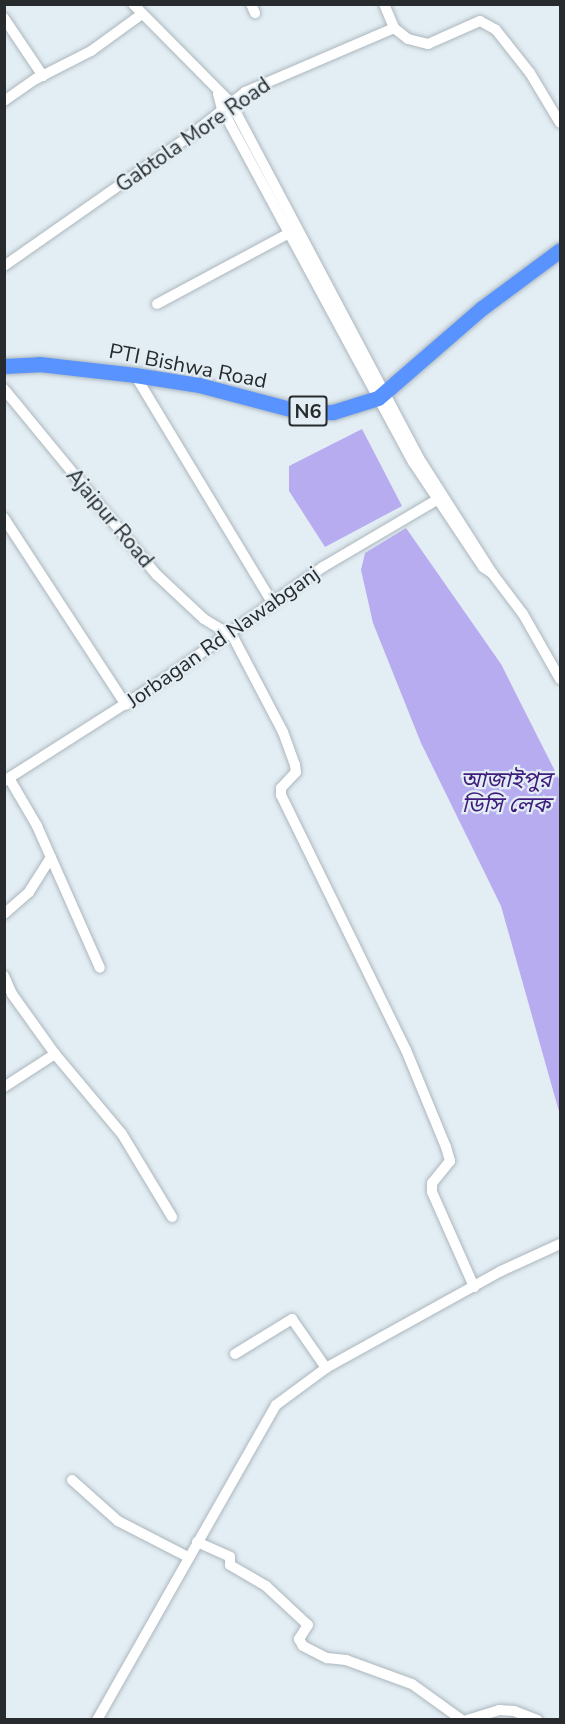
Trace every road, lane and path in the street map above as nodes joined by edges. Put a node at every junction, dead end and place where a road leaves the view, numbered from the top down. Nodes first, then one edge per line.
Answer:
1 (133, 4) edge
2 (384, 4) edge
3 (142, 14) junction
4 (4, 18) edge
5 (394, 28) junction
6 (43, 76) junction
7 (4, 100) edge
8 (226, 106) junction
9 (561, 123) edge
10 (294, 231) junction
11 (561, 250) edge
12 (4, 266) edge
13 (157, 304) dead end
14 (4, 366) edge
15 (135, 375) junction
16 (4, 389) edge
17 (381, 395) junction
18 (439, 499) junction
19 (4, 518) edge
20 (272, 602) junction
21 (230, 634) junction
22 (561, 679) edge
23 (126, 705) junction
24 (7, 780) edge
25 (51, 856) junction
26 (4, 914) edge
27 (100, 968) dead end
28 (4, 976) edge
29 (55, 1054) junction
30 (4, 1087) edge
31 (172, 1217) dead end
32 (561, 1244) edge
33 (474, 1287) junction
34 (235, 1354) dead end
35 (326, 1368) junction
36 (72, 1480) dead end
37 (197, 1542) junction
38 (188, 1557) junction
39 (97, 1719) edge
40 (462, 1719) edge
41 (467, 1719) edge
42 (537, 1719) edge

1 - 3 street
2 - 5 street
3 - 6 street
3 - 8 street
4 - 6 street
5 - 8 street, Gabtola More Road
5 - 9 street
6 - 7 street
8 - 10 street
8 - 12 street, Gabtola More Road
10 - 13 street
10 - 17 street
11 - 17 highway, PTI Bishwa Road / N6
14 - 15 highway, PTI Bishwa Road / N6
15 - 17 highway, PTI Bishwa Road / N6
15 - 20 street
16 - 21 street, Ajaipur Road
17 - 18 street
18 - 20 street, Jorbagan Rd Nawabganj
18 - 22 street
19 - 23 street
20 - 21 street, Jorbagan Rd Nawabganj
21 - 23 street, Jorbagan Rd Nawabganj
21 - 33 street
23 - 24 street, Jorbagan Rd Nawabganj
24 - 25 street
25 - 26 street
25 - 27 street
28 - 29 street
29 - 30 street
29 - 31 street
32 - 33 street
33 - 35 street
34 - 35 street
35 - 37 street
36 - 38 street
37 - 38 street
37 - 40 street
38 - 39 street
41 - 42 street

